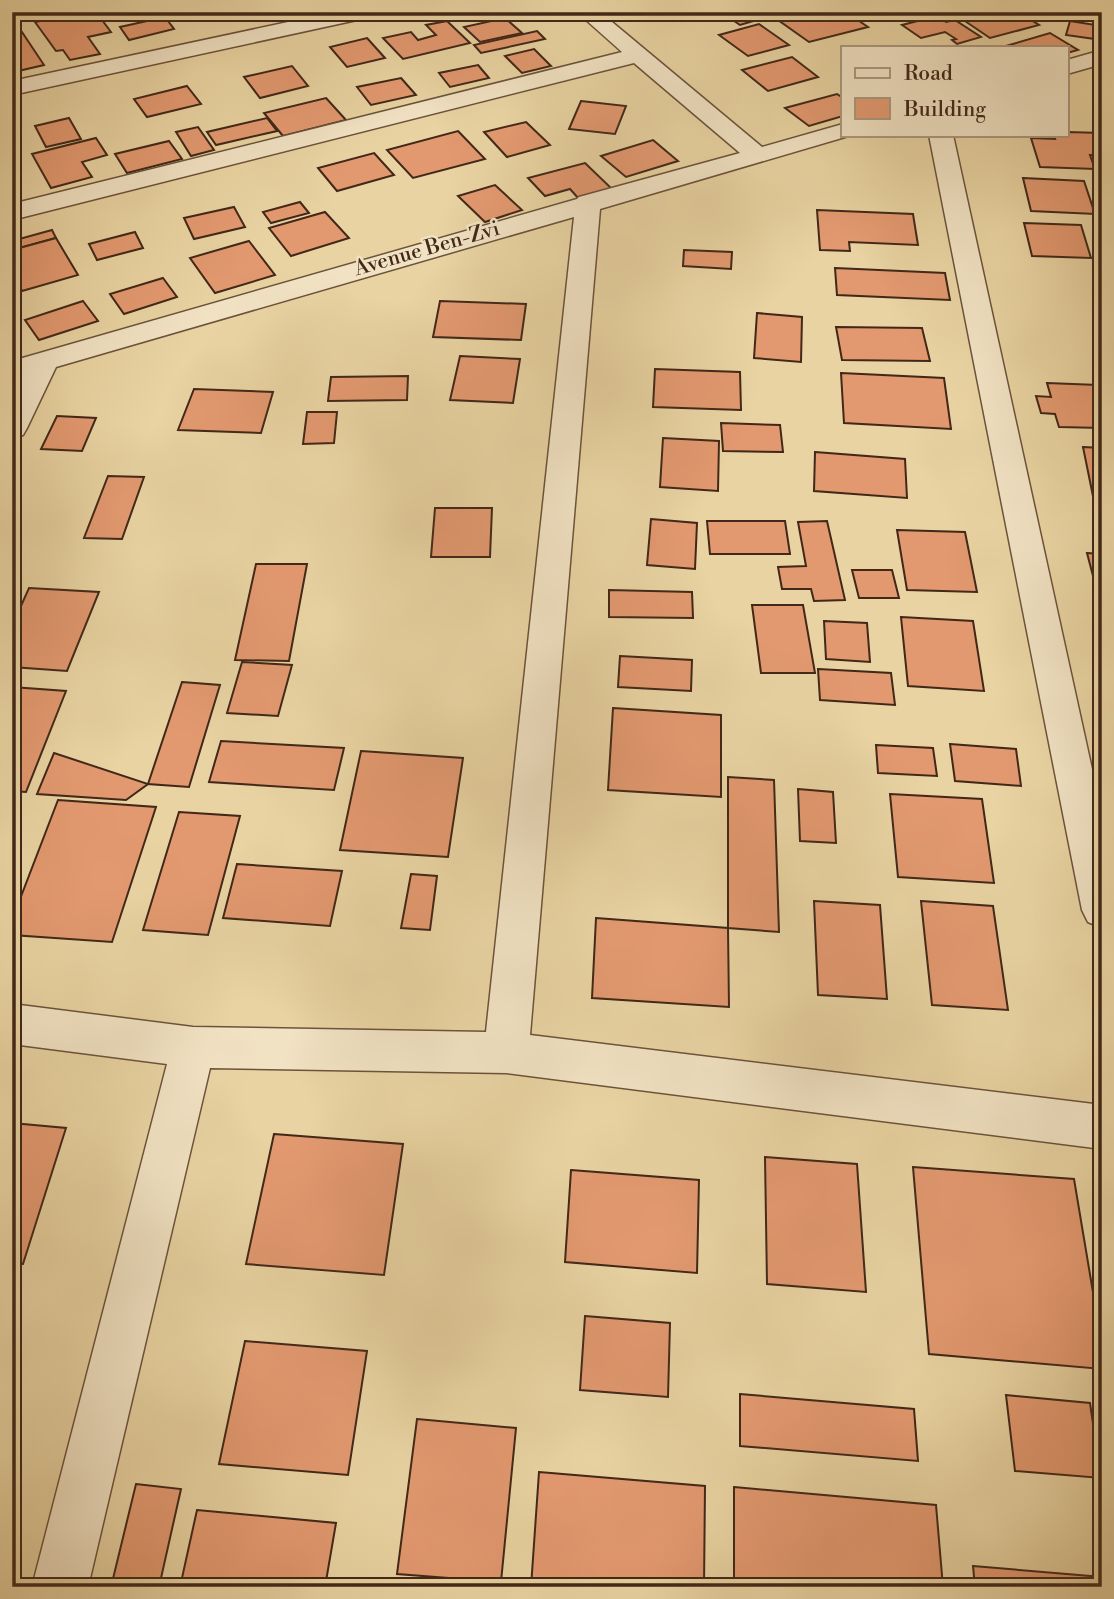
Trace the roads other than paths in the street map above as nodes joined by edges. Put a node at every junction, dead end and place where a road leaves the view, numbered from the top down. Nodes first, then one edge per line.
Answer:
1 (366, 12) edge
2 (587, 12) edge
3 (638, 55) junction
4 (1102, 57) edge
5 (1068, 67) edge
6 (12, 88) edge
7 (841, 132) edge
8 (941, 136) edge
9 (759, 156) junction
10 (588, 202) junction
11 (12, 212) edge
12 (44, 361) junction
13 (12, 370) edge
14 (12, 428) edge
15 (1102, 910) edge
16 (12, 1024) edge
17 (193, 1047) junction
18 (506, 1053) junction
19 (1102, 1127) edge
20 (60, 1587) edge

1 - 6 street
2 - 3 street
3 - 9 street
3 - 11 street
4 - 5 street
7 - 9 street, Avenue Ben-Zvi
8 - 15 street
9 - 10 street, Avenue Ben-Zvi
10 - 12 street, Avenue Ben-Zvi
10 - 18 street
12 - 13 street, Avenue Ben-Zvi
12 - 14 street
16 - 17 street
17 - 18 street
17 - 20 street
18 - 19 street

